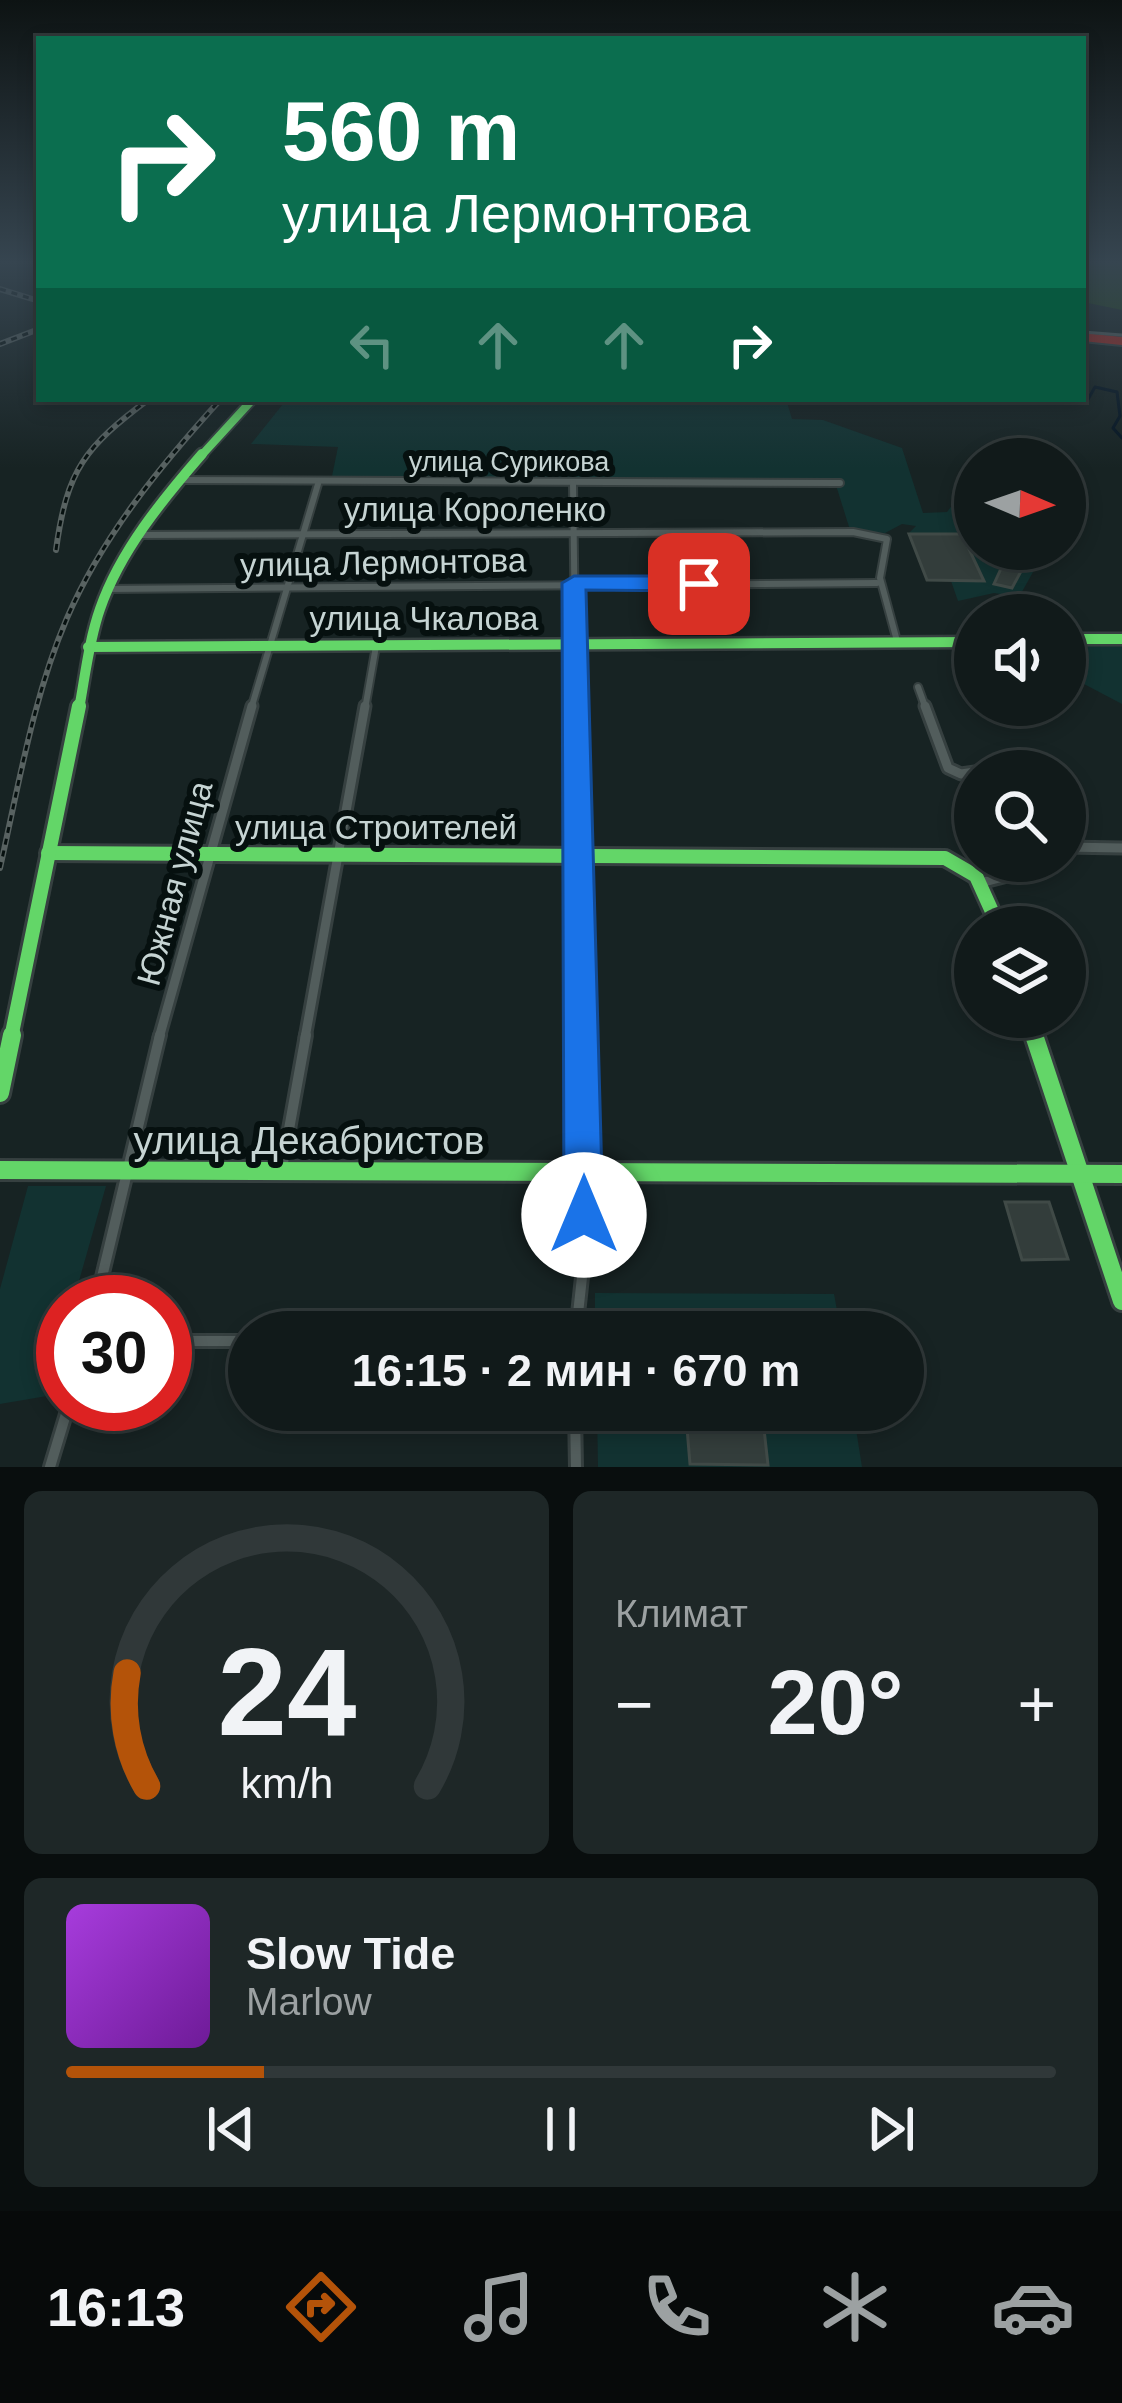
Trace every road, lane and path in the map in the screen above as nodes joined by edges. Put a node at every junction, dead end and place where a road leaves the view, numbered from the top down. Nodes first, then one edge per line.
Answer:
1 (1086, 338) edge
2 (1122, 341) edge
3 (250, 402) edge
4 (178, 480) junction
5 (573, 483) junction
6 (840, 483) dead end
7 (318, 484) junction
8 (304, 532) junction
9 (574, 533) junction
10 (134, 535) junction
11 (574, 583) junction
12 (878, 584) junction
13 (288, 586) junction
14 (105, 589) junction
15 (1086, 639) edge
16 (1122, 639) edge
17 (897, 641) junction
18 (954, 642) edge
19 (578, 644) junction
20 (270, 646) junction
21 (376, 646) junction
22 (88, 647) junction
23 (918, 687) dead end
24 (954, 771) edge
25 (1086, 848) edge
26 (1122, 848) edge
27 (48, 853) junction
28 (340, 853) junction
29 (579, 854) junction
30 (208, 855) junction
31 (954, 862) edge
32 (984, 882) edge
33 (992, 906) edge
34 (1035, 1038) edge
35 (0, 1093) edge
36 (281, 1169) junction
37 (0, 1170) edge
38 (124, 1170) junction
39 (583, 1171) junction
40 (1122, 1174) edge
41 (1079, 1175) junction
42 (102, 1275) edge
43 (1122, 1301) edge
44 (578, 1311) edge
45 (192, 1341) edge
46 (228, 1341) edge
47 (61, 1431) edge
48 (575, 1431) edge
49 (50, 1467) edge
50 (576, 1467) edge

1 - 2 main road
3 - 4 main road
4 - 7 street, улица Сурикова
4 - 10 main road
5 - 6 street, улица Сурикова
5 - 7 street, улица Сурикова
5 - 9 street
7 - 8 street, Южная улица
8 - 9 street, улица Короленко
8 - 10 street, улица Короленко
8 - 13 street, Южная улица
9 - 11 street
9 - 12 street, улица Короленко
10 - 14 main road
11 - 12 street, улица Лермонтова
11 - 13 street, улица Лермонтова
11 - 19 street
12 - 17 street
13 - 14 street, улица Лермонтова
13 - 20 street, Южная улица
14 - 22 main road
15 - 16 main road
17 - 18 main road, улица Чкалова
17 - 19 main road, улица Чкалова
19 - 21 main road, улица Чкалова
19 - 29 street
20 - 21 main road, улица Чкалова
20 - 22 main road, улица Чкалова
20 - 30 street, Южная улица
21 - 28 street
22 - 27 main road
23 - 24 street
25 - 26 street
27 - 30 main road, улица Строителей
27 - 35 main road
28 - 29 main road, улица Строителей
28 - 30 main road, улица Строителей
28 - 36 street
29 - 31 main road, улица Строителей
29 - 39 street
30 - 38 street, Южная улица
32 - 33 main road
34 - 41 main road
36 - 38 main road, улица Декабристов
36 - 39 main road, улица Декабристов
37 - 38 main road, улица Декабристов
38 - 42 street, Южная улица
39 - 41 main road, улица Декабристов
39 - 44 street
40 - 41 main road, улица Декабристов
41 - 43 main road
45 - 46 street
47 - 49 street
48 - 50 street

